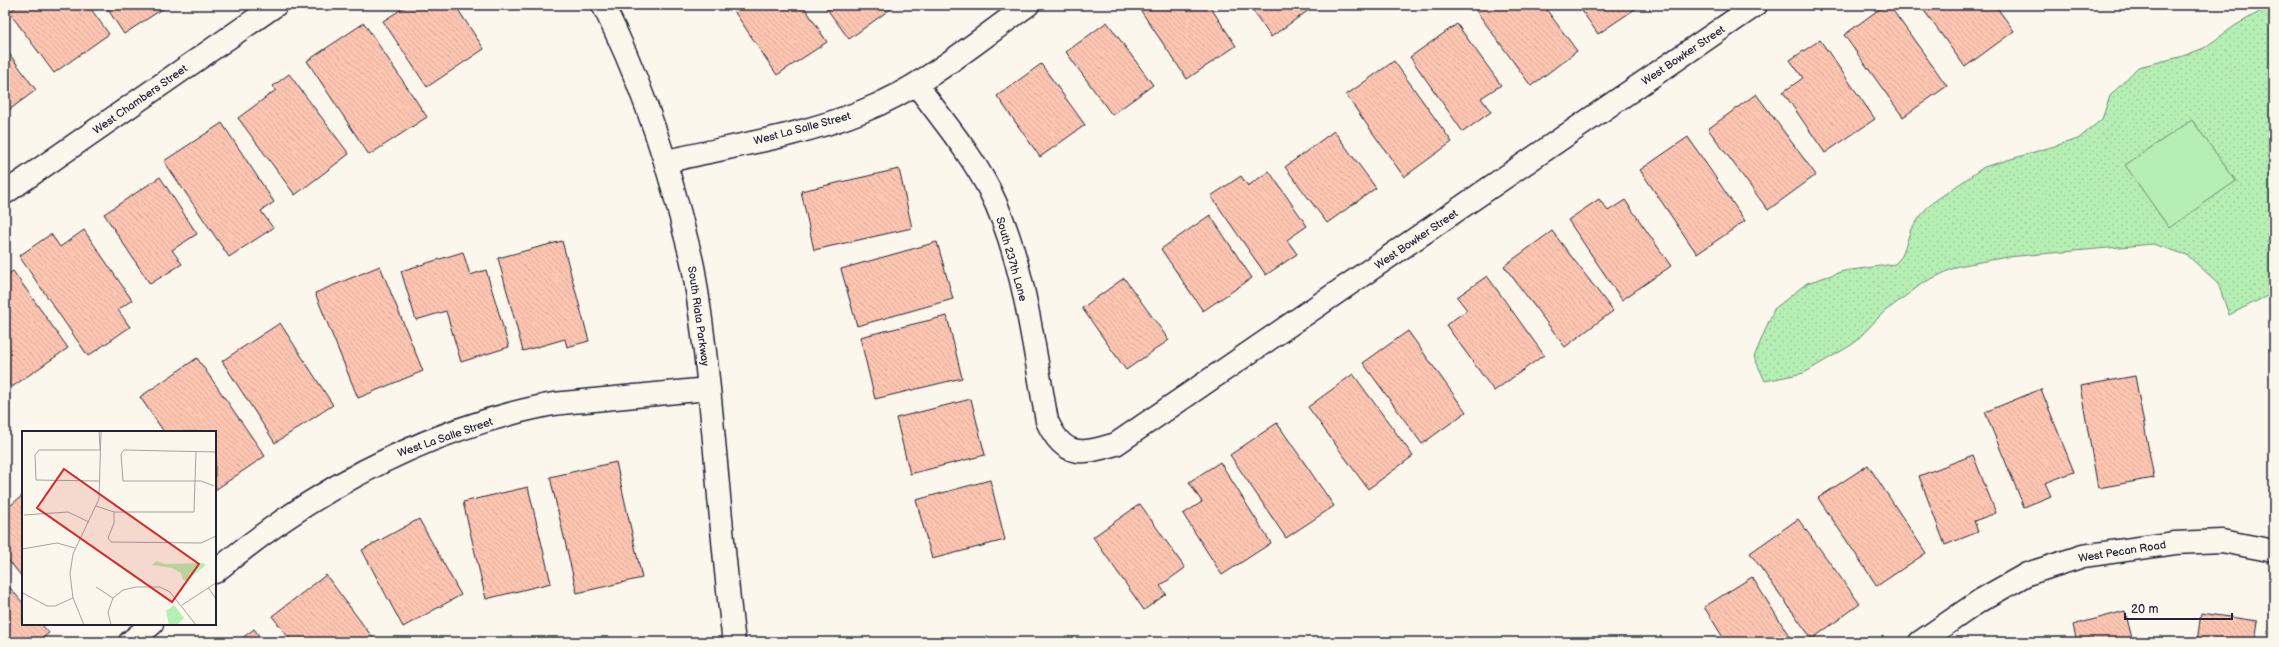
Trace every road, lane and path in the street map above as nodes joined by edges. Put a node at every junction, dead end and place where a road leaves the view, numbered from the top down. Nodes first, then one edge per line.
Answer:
1 (276, 5) edge
2 (603, 5) edge
3 (1028, 5) edge
4 (1756, 5) edge
5 (916, 84) junction
6 (667, 161) junction
7 (5, 194) edge
8 (708, 389) junction
9 (1068, 449) joint
10 (2274, 551) edge
11 (216, 571) edge
12 (151, 625) edge
13 (130, 642) edge
14 (734, 642) edge
15 (1920, 642) edge

1 - 7 street, West Chambers Street
2 - 6 street, South Riata Parkway
3 - 5 street, West La Salle Street
4 - 9 street, West Bowker Street
5 - 6 street, West La Salle Street
5 - 9 street, South 237th Lane
6 - 8 street, South Riata Parkway
8 - 11 street, West La Salle Street
8 - 14 street, South Riata Parkway
10 - 15 street, West Pecan Road
12 - 13 street

